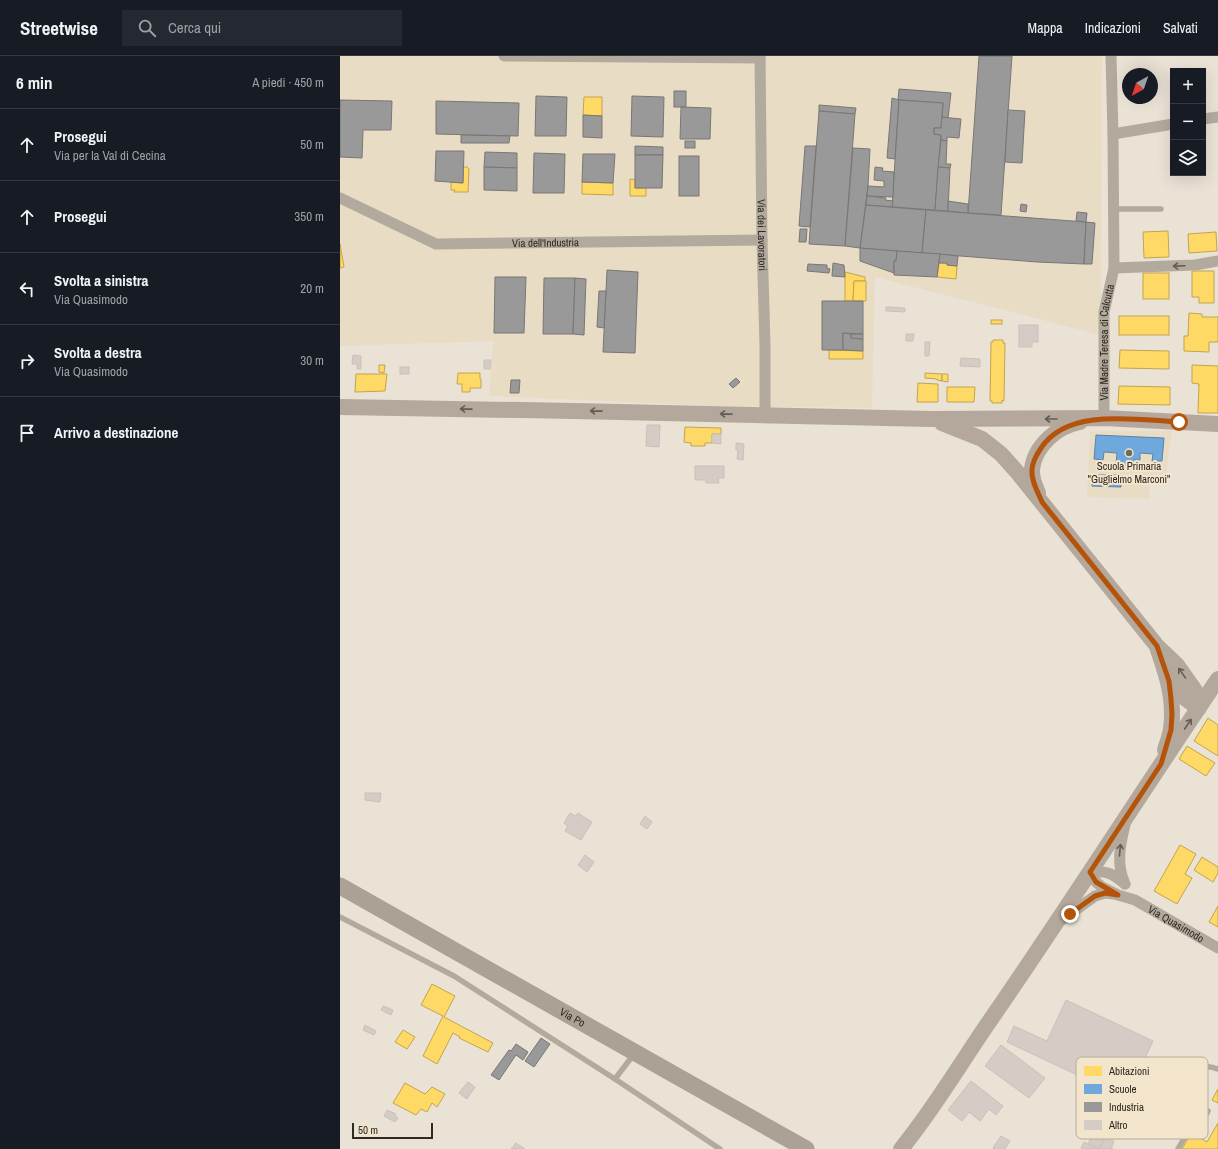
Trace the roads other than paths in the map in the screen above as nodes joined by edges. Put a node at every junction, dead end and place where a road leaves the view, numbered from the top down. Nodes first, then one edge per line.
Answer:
1 (504, 56) edge
2 (1111, 56) edge
3 (760, 57) edge
4 (1218, 117) edge
5 (1206, 119) edge
6 (1170, 124) edge
7 (1113, 134) junction
8 (340, 198) edge
9 (1161, 208) dead end
10 (1114, 209) junction
11 (762, 240) junction
12 (1218, 261) edge
13 (1114, 268) junction
14 (340, 407) edge
15 (765, 415) junction
16 (1104, 418) junction
17 (932, 419) junction
18 (1218, 424) edge
19 (1042, 502) junction
20 (1157, 646) junction
21 (1218, 679) edge
22 (1169, 681) junction
23 (1200, 706) junction
24 (1161, 764) junction
25 (1127, 816) junction
26 (1090, 872) junction
27 (1125, 884) junction
28 (340, 886) edge
29 (1118, 895) junction
30 (1135, 900) junction
31 (340, 917) edge
32 (1052, 929) junction
33 (1218, 948) edge
34 (636, 1052) junction
35 (1208, 1067) edge
36 (1218, 1068) edge
37 (615, 1079) junction
38 (1184, 1139) edge
39 (903, 1146) edge
40 (720, 1149) edge
41 (806, 1149) edge
42 (1178, 1149) edge

1 - 3 street
2 - 7 street, Via Madre Teresa di Calcutta
3 - 11 street, Via dei Lavoratori
4 - 5 street
6 - 7 street
7 - 10 street, Via Madre Teresa di Calcutta
8 - 11 street, Via dell'Industria
9 - 10 lane
10 - 13 street, Via Madre Teresa di Calcutta
11 - 15 street, Via dei Lavoratori
12 -> 13 street
13 - 16 street, Via Madre Teresa di Calcutta
15 -> 14 main road
15 - 17 main road
16 -> 17 main road
16 - 18 main road
16 - 19 main road
17 - 19 main road
19 - 20 main road
20 - 22 main road
23 -> 20 main road
21 - 23 main road
22 - 23 main road
22 - 24 main road
24 -> 23 main road
24 - 25 main road
25 - 26 main road
27 -> 25 street, Via Quasimodo
26 - 27 street, Via Quasimodo
26 - 29 street, Via Quasimodo
26 - 32 main road
27 - 30 street, Via Quasimodo
28 - 34 main road, Via Po
29 - 30 street, Via Quasimodo
29 - 32 street, Via Quasimodo
30 - 33 street, Via Quasimodo
31 - 37 lane
32 - 39 main road
34 - 37 lane
34 - 41 main road, Via Po
35 - 36 lane
37 - 40 lane
38 - 42 lane

